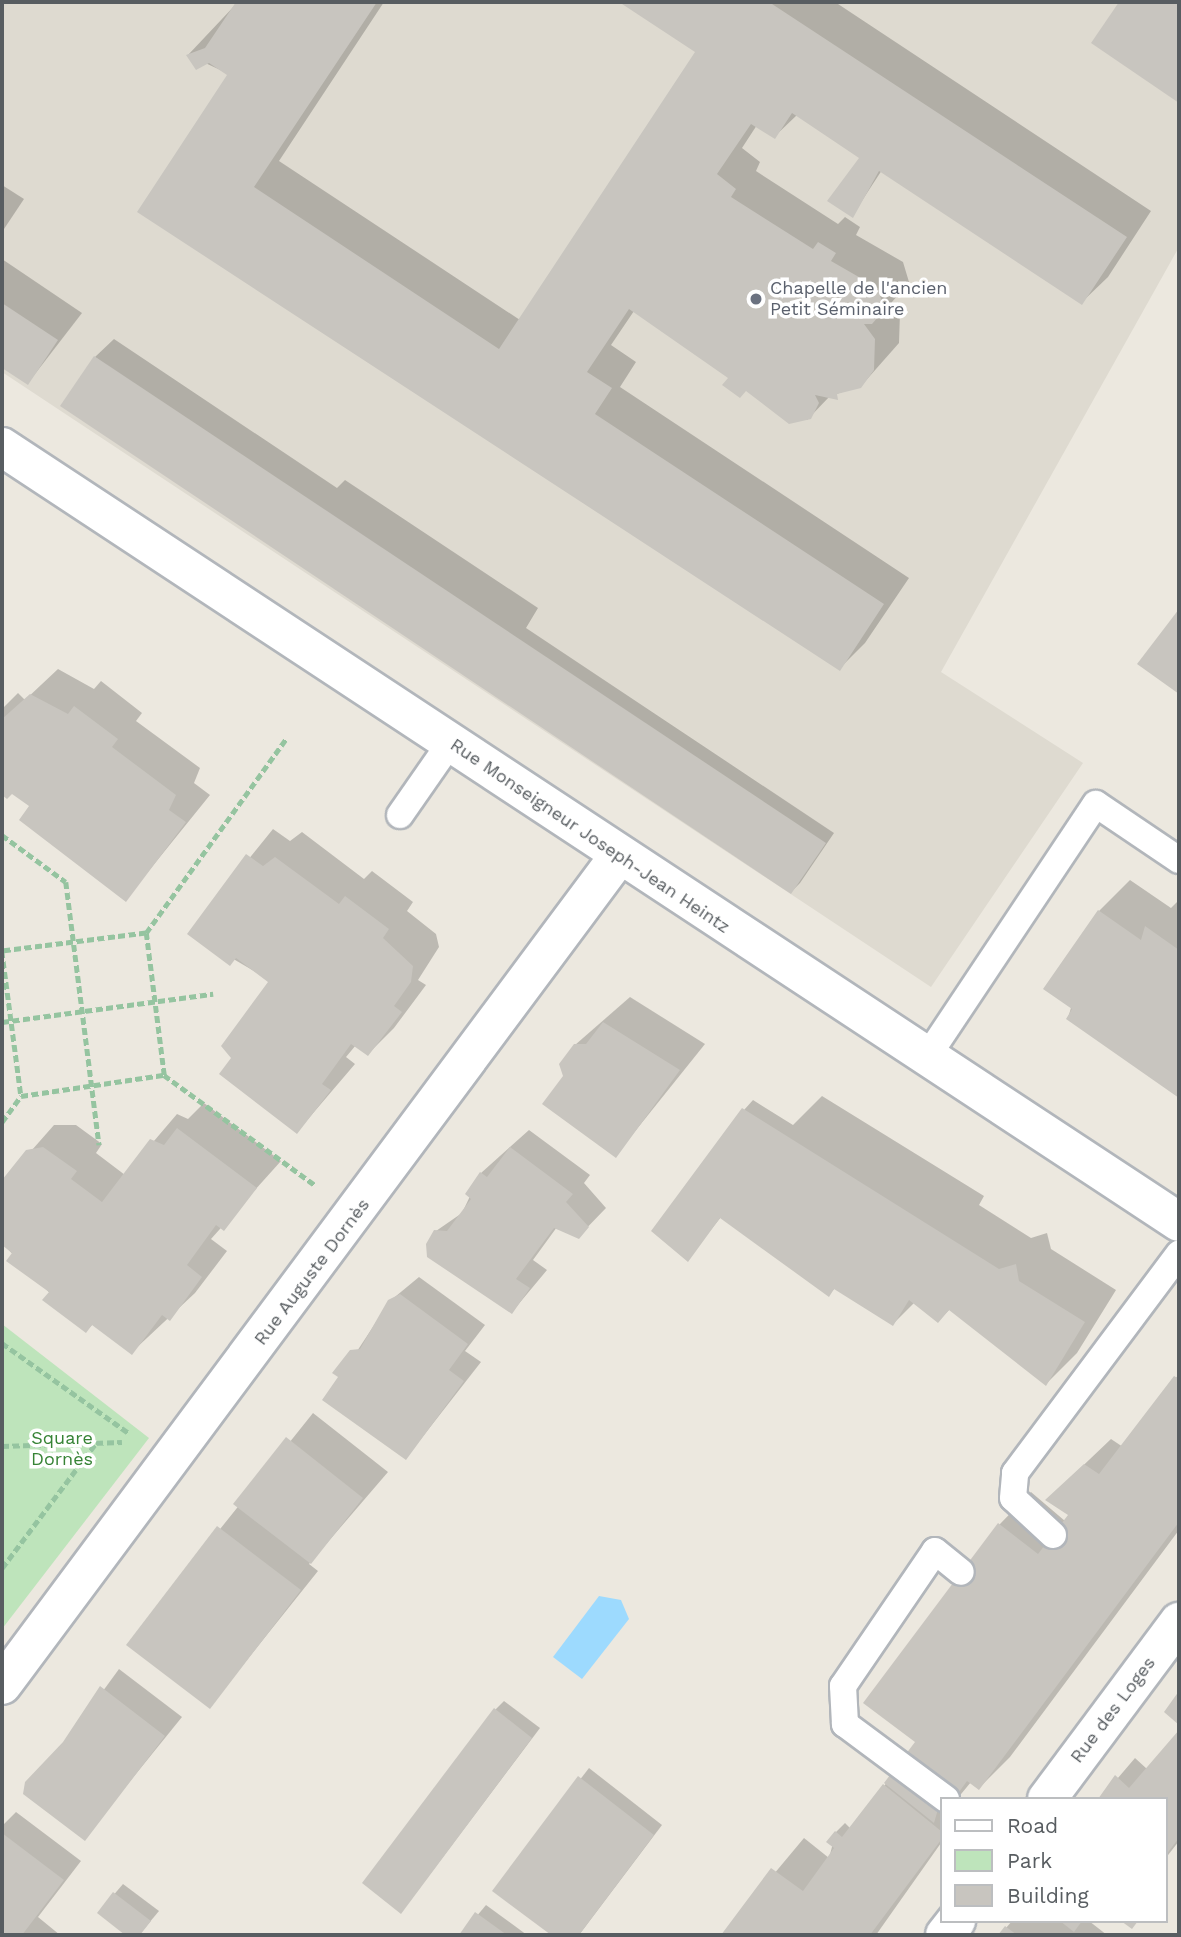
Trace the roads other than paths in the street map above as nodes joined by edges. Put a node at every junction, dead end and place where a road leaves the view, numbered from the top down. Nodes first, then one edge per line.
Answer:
1 (2, 447) edge
2 (450, 743) junction
3 (400, 816) dead end
4 (618, 857) junction
5 (1179, 860) edge
6 (927, 1057) junction
7 (1179, 1222) edge
8 (1179, 1254) edge
9 (1053, 1535) dead end
10 (961, 1572) dead end
11 (1179, 1622) edge
12 (2, 1685) edge
13 (943, 1797) edge
14 (1048, 1797) edge

1 - 2 street, Rue Monseigneur Joseph-Jean Heintz
2 - 3 lane
2 - 4 street, Rue Monseigneur Joseph-Jean Heintz
4 - 6 street, Rue Monseigneur Joseph-Jean Heintz
4 - 12 street, Rue Auguste Dornès
5 - 6 lane
6 - 7 street, Rue Monseigneur Joseph-Jean Heintz
8 - 9 lane
10 - 13 lane
11 - 14 street, Rue des Loges

